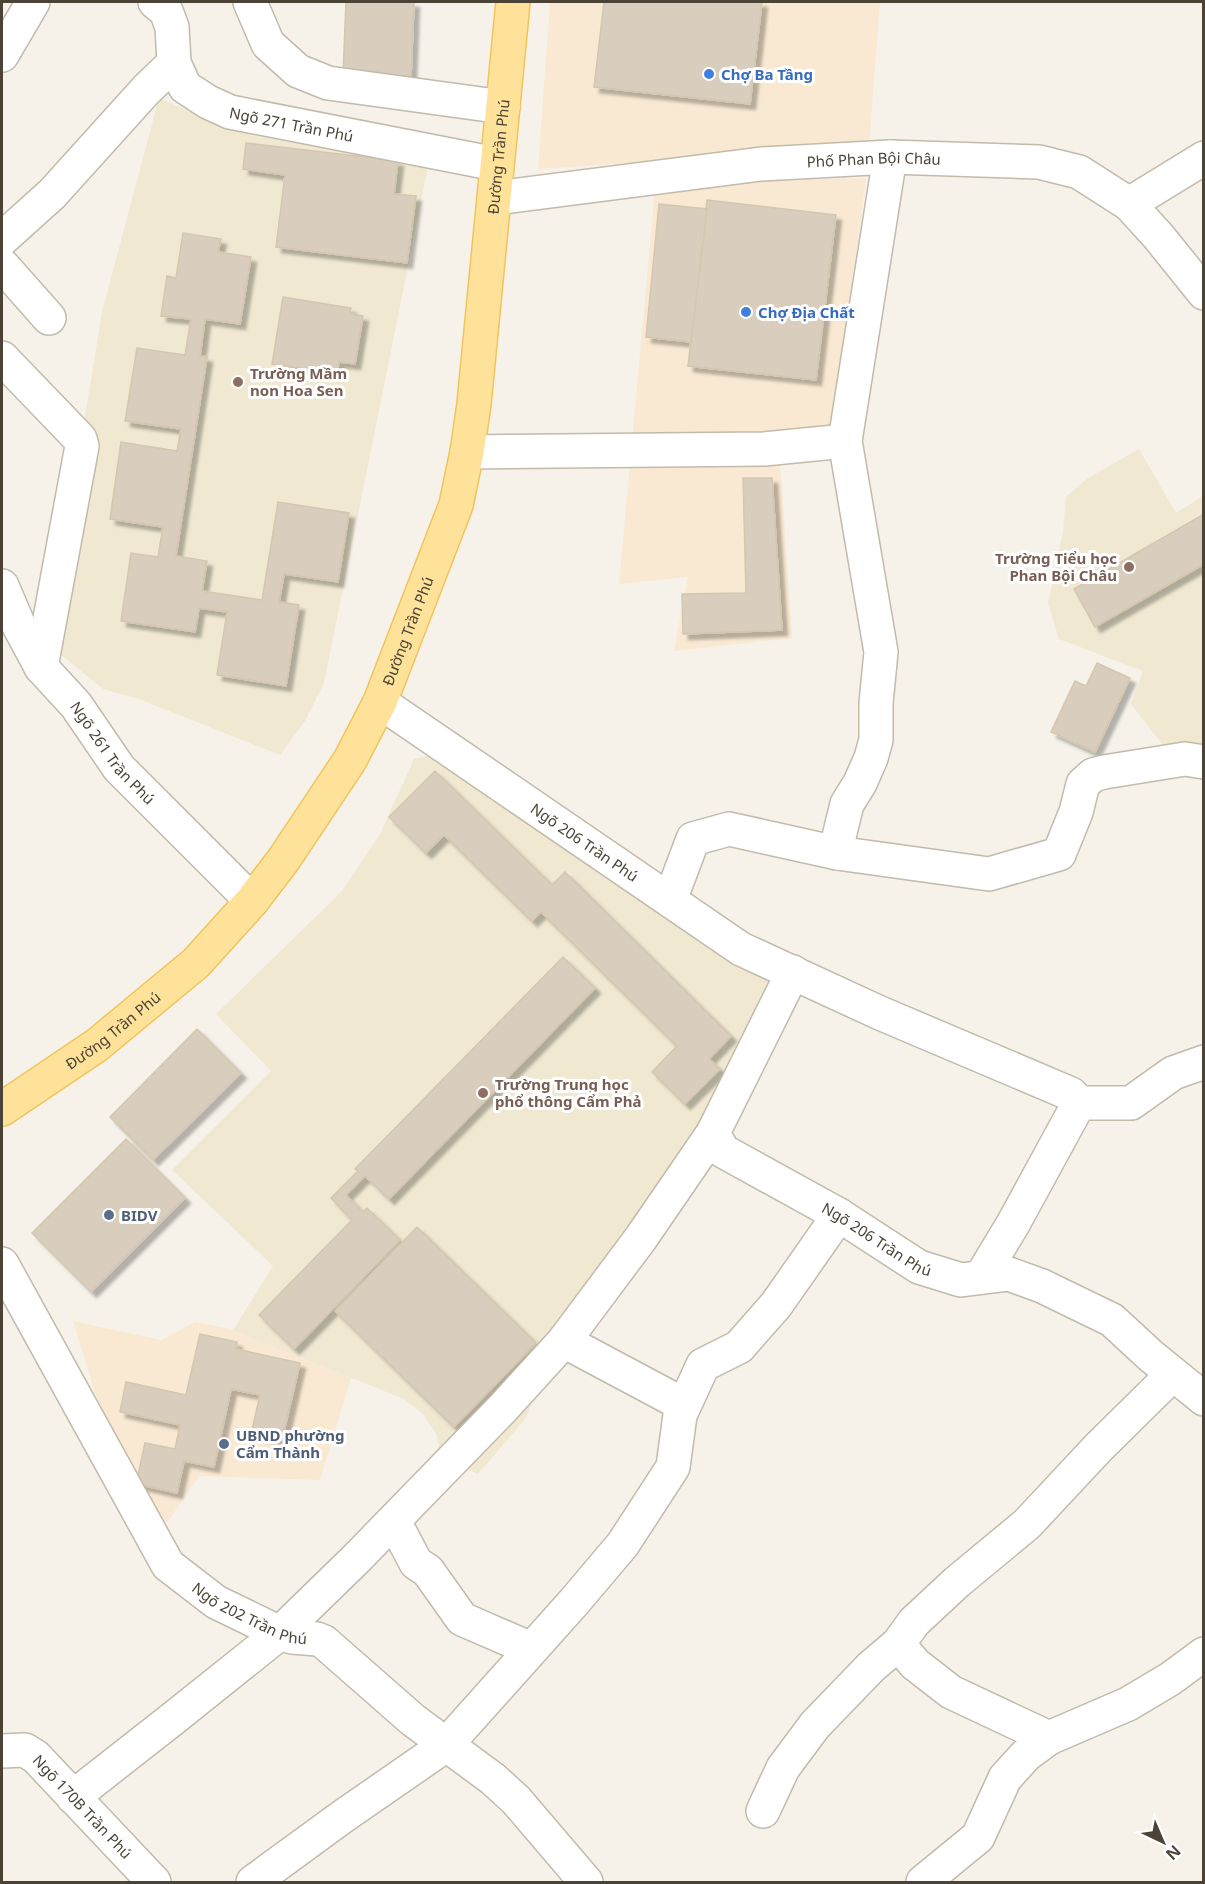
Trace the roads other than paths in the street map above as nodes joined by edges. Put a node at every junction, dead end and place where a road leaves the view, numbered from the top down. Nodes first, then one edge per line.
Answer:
1 (33, 2) edge
2 (155, 2) edge
3 (250, 2) edge
4 (513, 2) edge
5 (2, 55) edge
6 (174, 63) junction
7 (503, 107) junction
8 (890, 157) junction
9 (1203, 158) edge
10 (496, 164) junction
11 (495, 198) junction
12 (1129, 204) junction
13 (2, 239) edge
14 (2, 265) edge
15 (1203, 293) edge
16 (49, 318) dead end
17 (2, 358) edge
18 (845, 441) junction
19 (467, 452) junction
20 (2, 586) edge
21 (41, 667) junction
22 (380, 702) junction
23 (1203, 762) edge
24 (837, 853) junction
25 (670, 900) junction
26 (252, 901) junction
27 (793, 972) junction
28 (1203, 1062) edge
29 (1079, 1103) junction
30 (2, 1109) edge
31 (713, 1132) junction
32 (839, 1215) junction
33 (2, 1264) edge
34 (981, 1277) junction
35 (564, 1341) junction
36 (1173, 1374) junction
37 (1203, 1399) edge
38 (684, 1405) junction
39 (394, 1521) junction
40 (279, 1632) junction
41 (898, 1644) junction
42 (531, 1649) junction
43 (1203, 1654) edge
44 (1049, 1738) junction
45 (446, 1745) junction
46 (2, 1751) edge
47 (73, 1797) junction
48 (763, 1811) dead end
49 (154, 1882) edge
50 (253, 1882) edge
51 (586, 1882) edge
52 (923, 1882) edge

1 - 5 street
2 - 6 street, Ngõ 271 Trần Phú
3 - 7 street
4 - 7 main road, Đường Trần Phú
6 - 10 street, Ngõ 271 Trần Phú
6 - 13 street
7 - 10 main road, Đường Trần Phú
8 - 11 street, Phố Phan Bội Châu
8 - 12 street, Phố Phan Bội Châu
8 - 18 street
9 - 12 street
10 - 11 main road, Đường Trần Phú
11 - 19 main road, Đường Trần Phú
12 - 15 street, Phố Phan Bội Châu
14 - 16 street
17 - 21 street
18 - 19 street
18 - 24 street
19 - 22 main road, Đường Trần Phú
20 - 21 street, Ngõ 261 Trần Phú
21 - 26 street, Ngõ 261 Trần Phú
22 - 25 street, Ngõ 206 Trần Phú
22 - 26 main road, Đường Trần Phú
23 - 24 street
24 - 25 street
25 - 27 street, Ngõ 206 Trần Phú
26 - 30 main road, Đường Trần Phú
27 - 29 street, Ngõ 206 Trần Phú
27 - 31 street
28 - 29 street
29 - 34 street
31 - 32 street, Ngõ 206 Trần Phú
31 - 35 street
32 - 34 street, Ngõ 206 Trần Phú
32 - 38 street
33 - 40 street, Ngõ 202 Trần Phú
34 - 36 street, Ngõ 206 Trần Phú
35 - 38 street
35 - 39 street
36 - 37 street, Ngõ 206 Trần Phú
36 - 41 street
38 - 42 street
39 - 40 street
39 - 42 street
40 - 45 street, Ngõ 202 Trần Phú
40 - 47 street
41 - 44 street
41 - 48 street
42 - 45 street
43 - 44 street
44 - 52 street
45 - 50 street
45 - 51 street, Ngõ 202 Trần Phú
46 - 47 street, Ngõ 170B Trần Phú
47 - 49 street, Ngõ 170B Trần Phú

